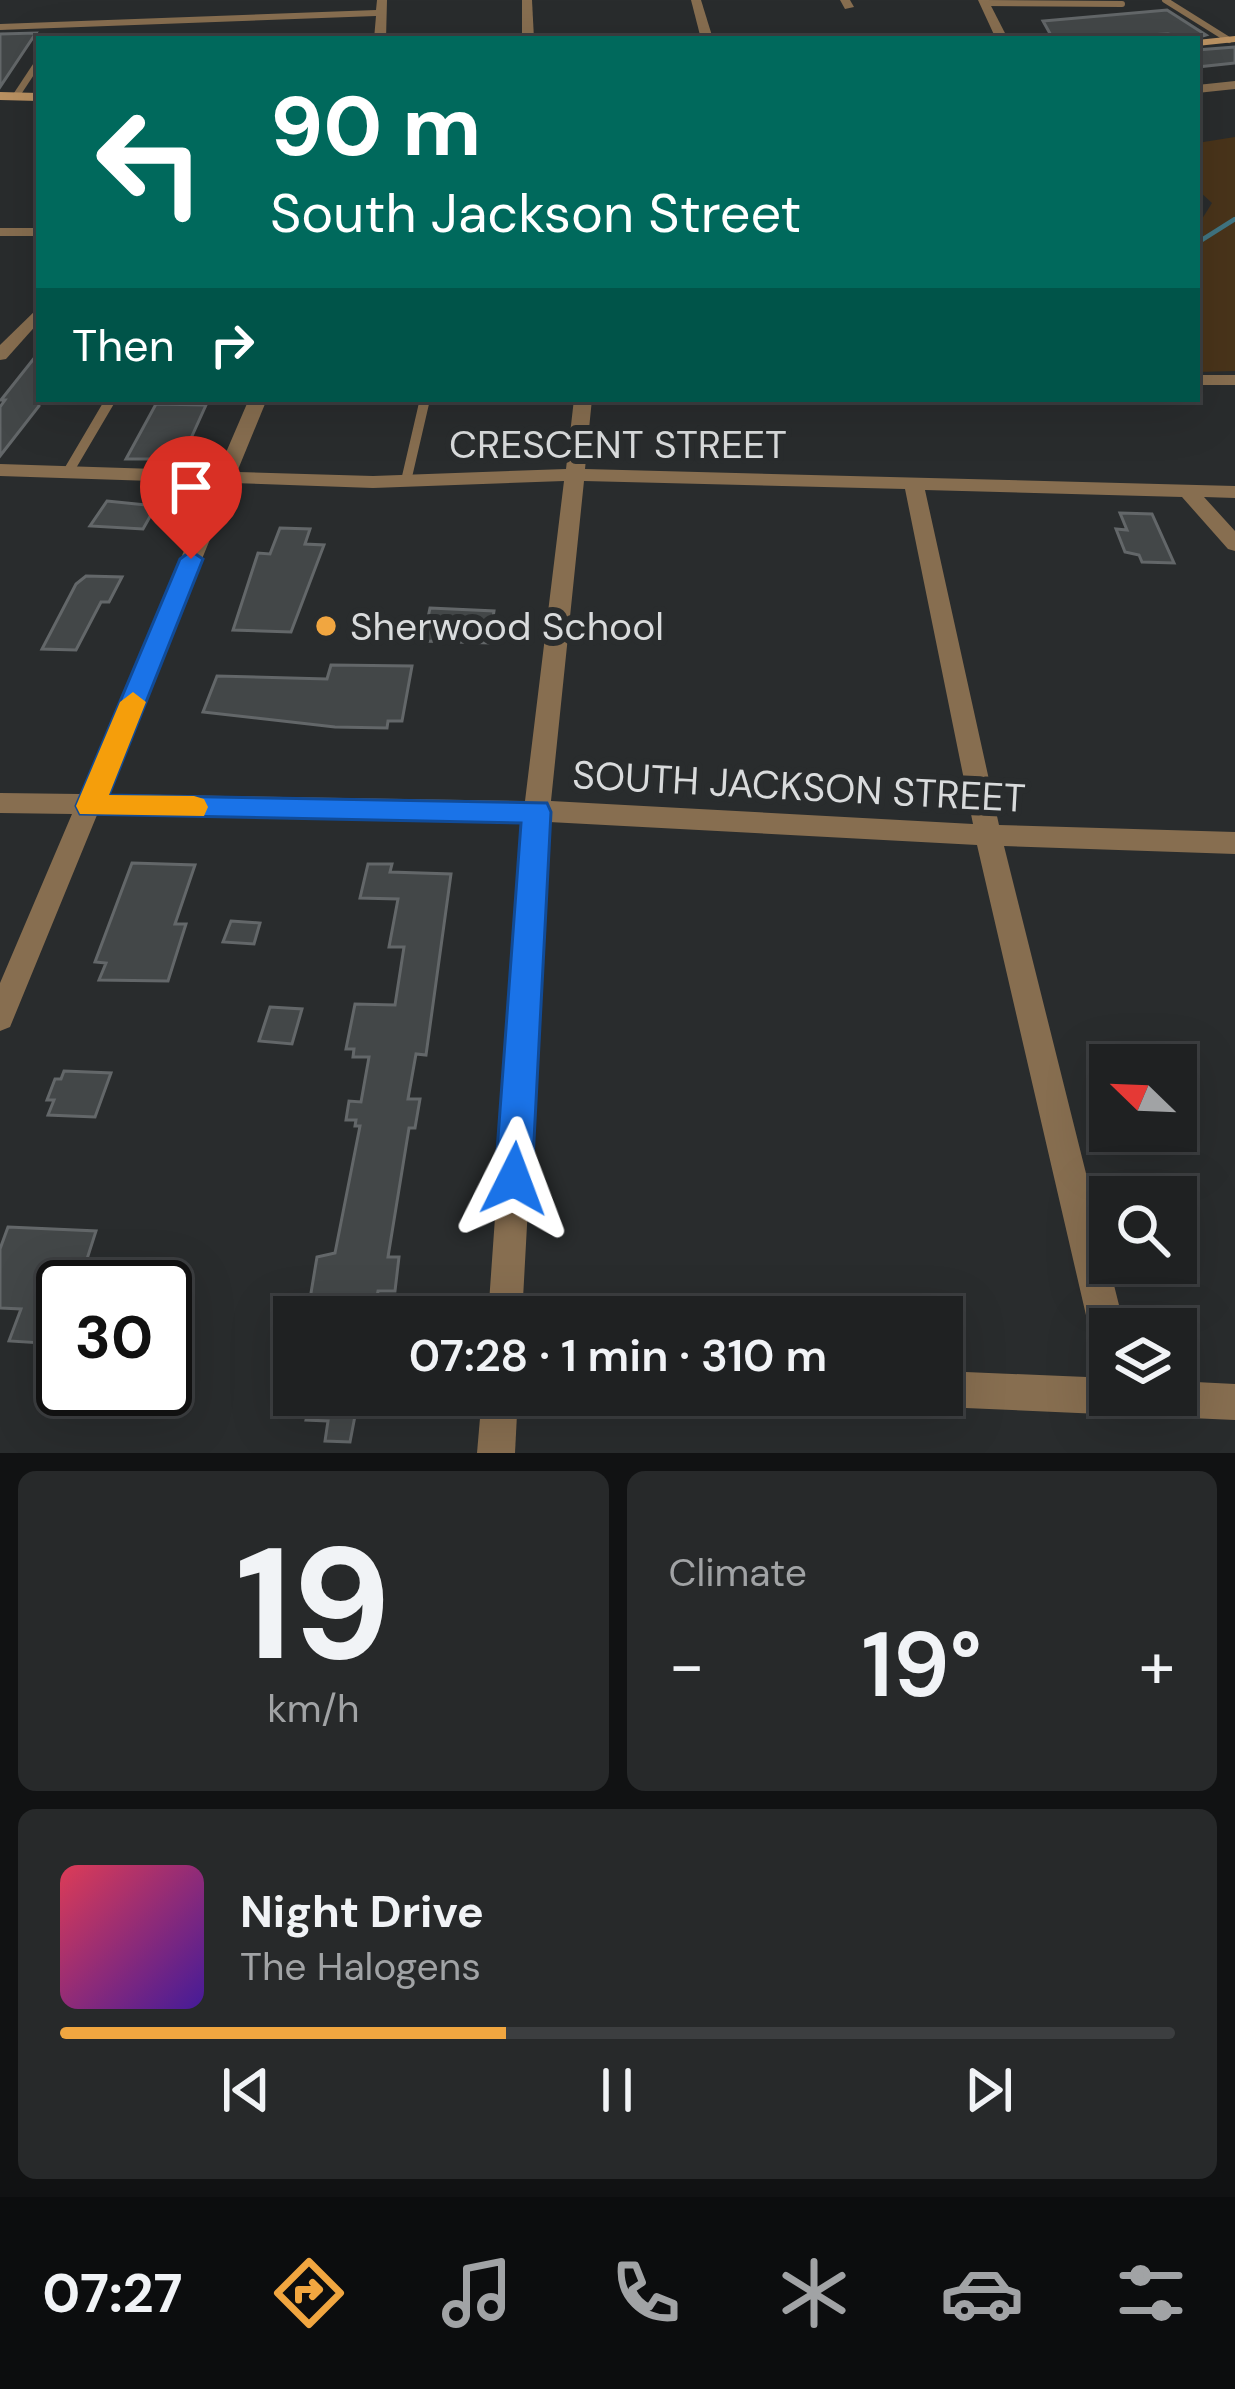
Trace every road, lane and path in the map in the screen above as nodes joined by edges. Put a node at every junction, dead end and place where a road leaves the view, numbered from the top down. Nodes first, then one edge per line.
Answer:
1 (527, 0) edge
2 (696, 0) edge
3 (1165, 0) edge
4 (983, 2) edge
5 (1123, 4) dead end
6 (382, 6) edge
7 (64, 20) junction
8 (0, 27) edge
9 (54, 36) edge
10 (380, 36) edge
11 (528, 36) edge
12 (706, 36) edge
13 (1000, 36) edge
14 (1232, 40) edge
15 (1200, 43) edge
16 (36, 62) edge
17 (1235, 86) edge
18 (1200, 89) edge
19 (7, 96) edge
20 (0, 232) edge
21 (36, 232) edge
22 (36, 315) edge
23 (0, 355) edge
24 (1200, 380) edge
25 (1235, 380) edge
26 (109, 402) edge
27 (257, 402) edge
28 (424, 402) edge
29 (583, 402) edge
30 (0, 470) edge
31 (68, 472) junction
32 (576, 475) junction
33 (225, 476) junction
34 (406, 481) junction
35 (914, 484) junction
36 (1188, 491) junction
37 (1235, 492) edge
38 (1235, 544) edge
39 (0, 803) edge
40 (90, 806) junction
41 (537, 812) junction
42 (988, 835) junction
43 (1235, 843) edge
44 (0, 1017) edge
45 (506, 1296) edge
46 (1102, 1308) edge
47 (963, 1390) edge
48 (1089, 1394) edge
49 (1197, 1400) edge
50 (1235, 1402) edge
51 (499, 1416) edge
52 (496, 1453) edge

1 - 11 street
2 - 12 street
3 - 14 lane
4 - 5 lane
4 - 13 street
6 - 7 street
6 - 10 street
7 - 8 street
7 - 9 street
14 - 15 main road
16 - 19 street
17 - 18 street
20 - 21 street
22 - 23 street
24 - 25 street
26 - 31 lane
27 - 33 street
28 - 34 lane
29 - 32 street
30 - 31 street, CRESCENT STREET
31 - 33 street, CRESCENT STREET
32 - 34 street, CRESCENT STREET
32 - 35 street, CRESCENT STREET
32 - 41 street
33 - 34 street, CRESCENT STREET
33 - 40 street
35 - 36 street, CRESCENT STREET
35 - 42 street
36 - 37 street, CRESCENT STREET
36 - 38 street
39 - 40 street, SOUTH JACKSON STREET
40 - 41 street, SOUTH JACKSON STREET
40 - 44 street
41 - 42 street, SOUTH JACKSON STREET
41 - 45 street
42 - 43 street, SOUTH JACKSON STREET
42 - 46 street
47 - 48 street
49 - 50 street
51 - 52 street

